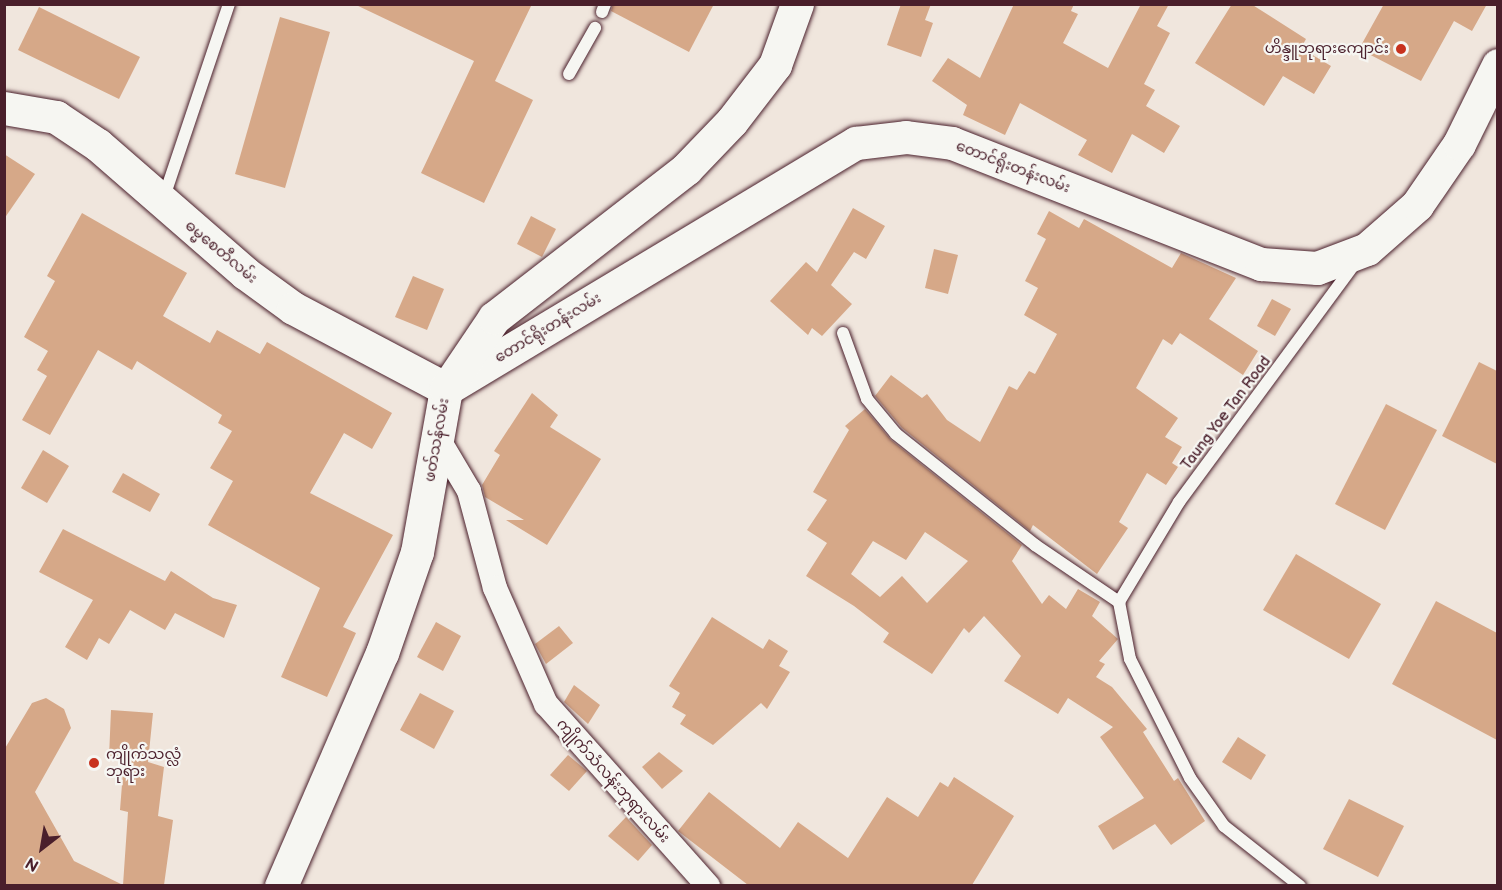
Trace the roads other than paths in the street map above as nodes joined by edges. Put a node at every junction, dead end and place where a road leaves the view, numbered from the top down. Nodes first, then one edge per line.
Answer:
1 (229, 4) edge
2 (797, 4) edge
3 (595, 28) dead end
4 (1497, 65) edge
5 (569, 74) dead end
6 (4, 108) edge
7 (162, 201) junction
8 (1367, 249) junction
9 (843, 333) dead end
10 (446, 389) junction
11 (438, 437) junction
12 (1119, 602) junction
13 (281, 885) edge
14 (708, 885) edge
15 (1300, 885) edge

1 - 7 lane
2 - 10 street, ဖတ်သန်လမ်း
3 - 5 lane
4 - 8 street, တောင်ရိုးတန်းလမ်း
6 - 7 street, ဓမ္မစေတီလမ်း
7 - 10 street, ဓမ္မစေတီလမ်း
8 - 10 street, တောင်ရိုးတန်းလမ်း
8 - 12 lane, Taung Yoe Tan Road
9 - 12 lane
10 - 11 street, ဖတ်သန်လမ်း
11 - 13 street, ဖတ်သန်လမ်း
11 - 14 street, ကျိုက်သံလန်းဘုရားလမ်း
12 - 15 lane

